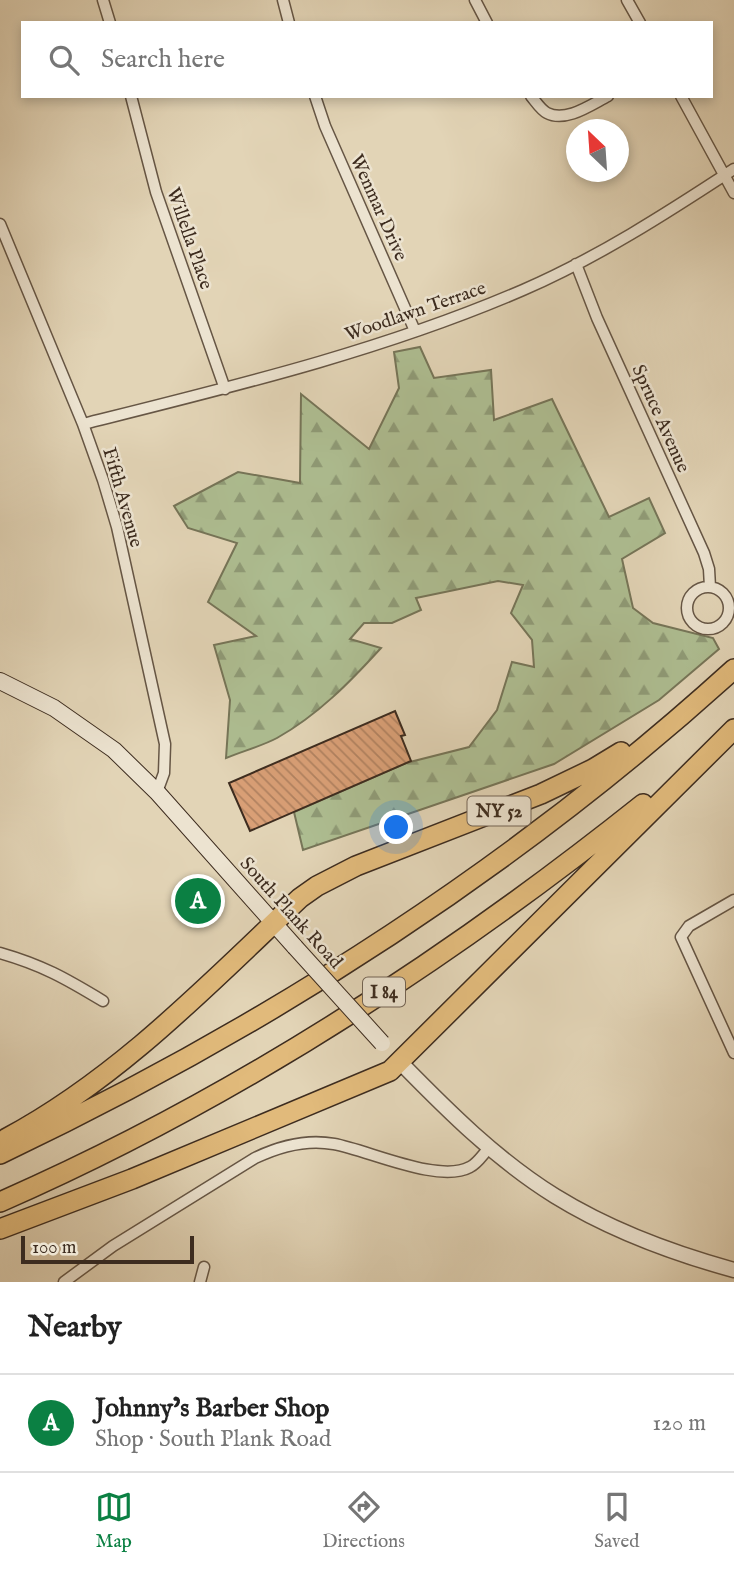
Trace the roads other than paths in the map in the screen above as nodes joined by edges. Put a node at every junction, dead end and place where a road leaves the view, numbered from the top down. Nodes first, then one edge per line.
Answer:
1 (103, 0) edge
2 (283, 0) edge
3 (475, 0) edge
4 (627, 0) edge
5 (109, 21) edge
6 (288, 21) edge
7 (486, 21) edge
8 (639, 21) edge
9 (132, 98) edge
10 (316, 98) edge
11 (533, 98) edge
12 (604, 98) edge
13 (682, 98) edge
14 (729, 172) edge
15 (734, 193) edge
16 (0, 224) edge
17 (576, 264) junction
18 (415, 331) junction
19 (225, 388) junction
20 (83, 424) junction
21 (710, 587) dead end
22 (734, 669) edge
23 (0, 681) edge
24 (718, 684) junction
25 (734, 729) edge
26 (157, 792) junction
27 (734, 900) edge
28 (274, 924) junction
29 (0, 953) edge
30 (103, 1001) dead end
31 (734, 1053) edge
32 (401, 1063) junction
33 (0, 1141) edge
34 (489, 1148) junction
35 (0, 1154) edge
36 (0, 1202) edge
37 (0, 1229) edge
38 (204, 1267) dead end
39 (734, 1270) edge
40 (64, 1282) edge
41 (200, 1282) edge

1 - 5 street
2 - 6 street
3 - 7 street
4 - 8 street
9 - 19 street, Willella Place
10 - 18 street, Wenmar Drive
11 - 12 street
13 - 14 street
14 - 15 street
14 - 17 street, Woodlawn Terrace
16 - 20 street, Fifth Avenue
17 - 18 street, Woodlawn Terrace
17 - 21 street, Spruce Avenue
18 - 19 street, Woodlawn Terrace
19 - 20 street, Woodlawn Terrace
20 - 26 street, Fifth Avenue
22 - 24 highway, I 84
23 - 26 main road, South Plank Road
24 - 28 highway, NY 52
24 - 35 highway, I 84
25 - 32 highway
25 - 36 highway, I 84
26 - 28 main road, South Plank Road
27 - 31 street
28 - 32 main road, South Plank Road, bridge
28 - 33 highway
29 - 30 street
32 - 34 street, South Plank Road
32 - 37 highway
34 - 39 street, South Plank Road
34 - 40 street
38 - 41 street

